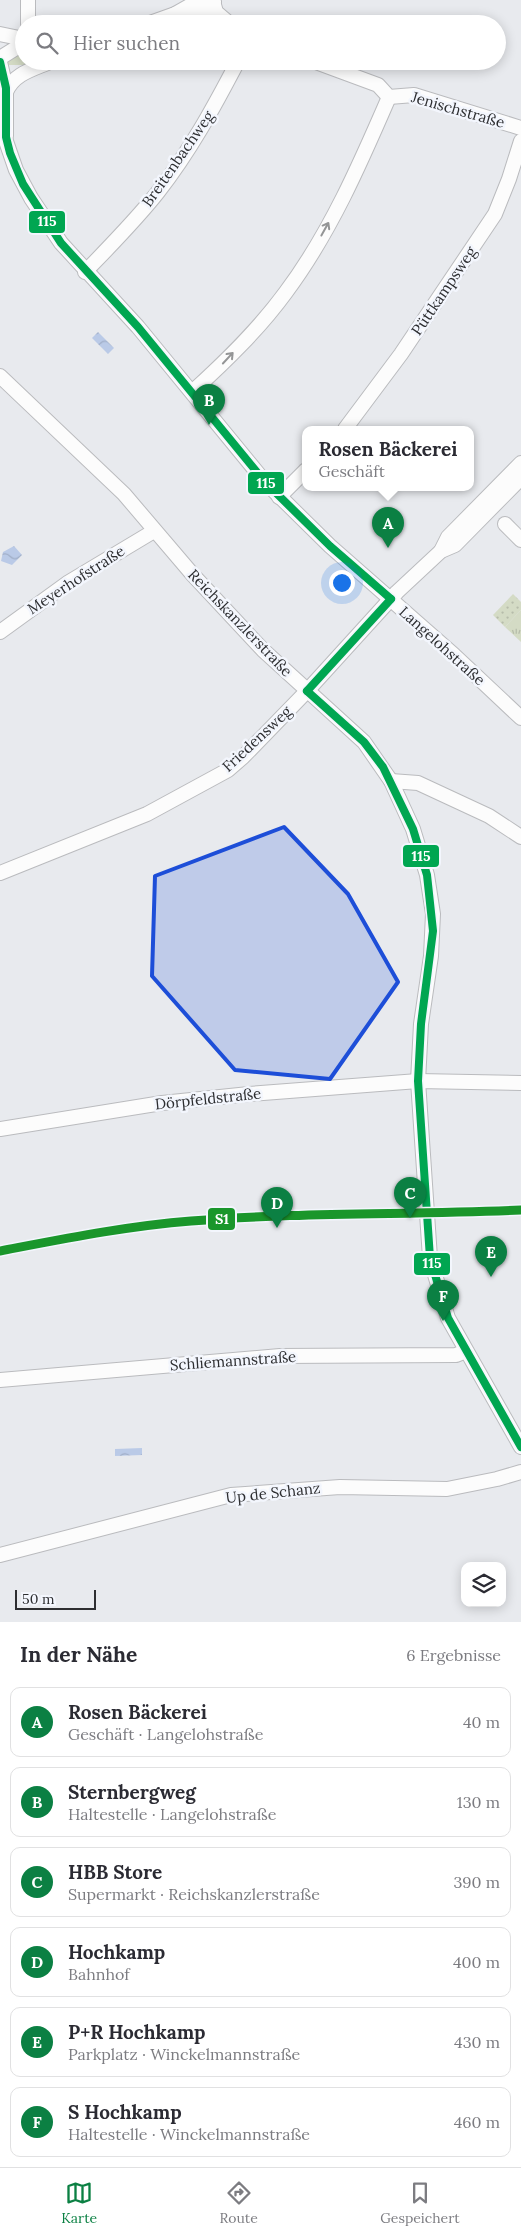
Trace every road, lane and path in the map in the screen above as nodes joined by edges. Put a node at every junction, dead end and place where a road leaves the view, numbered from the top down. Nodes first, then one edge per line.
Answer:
1 (28, 0) edge
2 (215, 5) edge
3 (28, 15) edge
4 (172, 15) edge
5 (223, 15) edge
6 (0, 34) edge
7 (15, 38) edge
8 (15, 49) edge
9 (0, 63) edge
10 (15, 68) edge
11 (23, 70) edge
12 (234, 70) edge
13 (338, 70) edge
14 (26, 71) joint
15 (6, 92) junction
16 (390, 97) junction
17 (521, 128) edge
18 (3, 131) edge
19 (521, 141) edge
20 (85, 272) junction
21 (0, 376) edge
22 (5, 390) edge
23 (192, 392) junction
24 (347, 426) edge
25 (521, 463) edge
26 (302, 474) edge
27 (521, 478) edge
28 (278, 497) junction
29 (505, 524) dead end
30 (154, 531) junction
31 (521, 540) edge
32 (441, 552) junction
33 (391, 599) junction
34 (0, 632) edge
35 (307, 691) junction
36 (521, 718) edge
37 (392, 782) junction
38 (521, 837) edge
39 (0, 873) edge
40 (418, 1081) junction
41 (521, 1083) edge
42 (0, 1129) edge
43 (466, 1351) junction
44 (0, 1380) edge
45 (521, 1447) edge
46 (521, 1472) edge
47 (0, 1554) edge

1 - 3 street
2 - 4 street
2 - 5 street
6 - 7 street
8 - 9 street
9 - 10 street
9 - 15 street, Langelohstraße
11 - 14 street
12 - 20 street, Breitenbachweg
13 - 16 street, Jenischstraße
14 - 15 street
15 - 18 street, Langelohstraße
16 - 17 street, Jenischstraße
23 -> 16 street
18 - 20 street, Langelohstraße
19 - 24 street, Püttkampsweg
20 - 23 street, Langelohstraße
21 - 22 street, Reichskanzlerstraße
22 - 30 street, Reichskanzlerstraße
23 - 28 street, Langelohstraße
25 - 32 street, Friedensweg
26 - 28 street
27 - 32 street, Friedensweg
28 - 33 street, Langelohstraße
29 - 31 street
30 - 34 street, Meyerhofstraße
30 - 35 street, Reichskanzlerstraße
32 - 33 street, Friedensweg
33 - 35 street, Friedensweg
33 - 36 street, Langelohstraße
35 - 37 street, Reichskanzlerstraße
35 - 39 street, Friedensweg
37 - 38 street
37 - 40 street, Reichskanzlerstraße
40 - 41 street, Dörpfeldstraße
40 - 42 street, Dörpfeldstraße
40 - 43 street, Reichskanzlerstraße
43 - 44 street, Schliemannstraße
43 - 45 street, Reichskanzlerstraße
46 - 47 street, Up de Schanz

